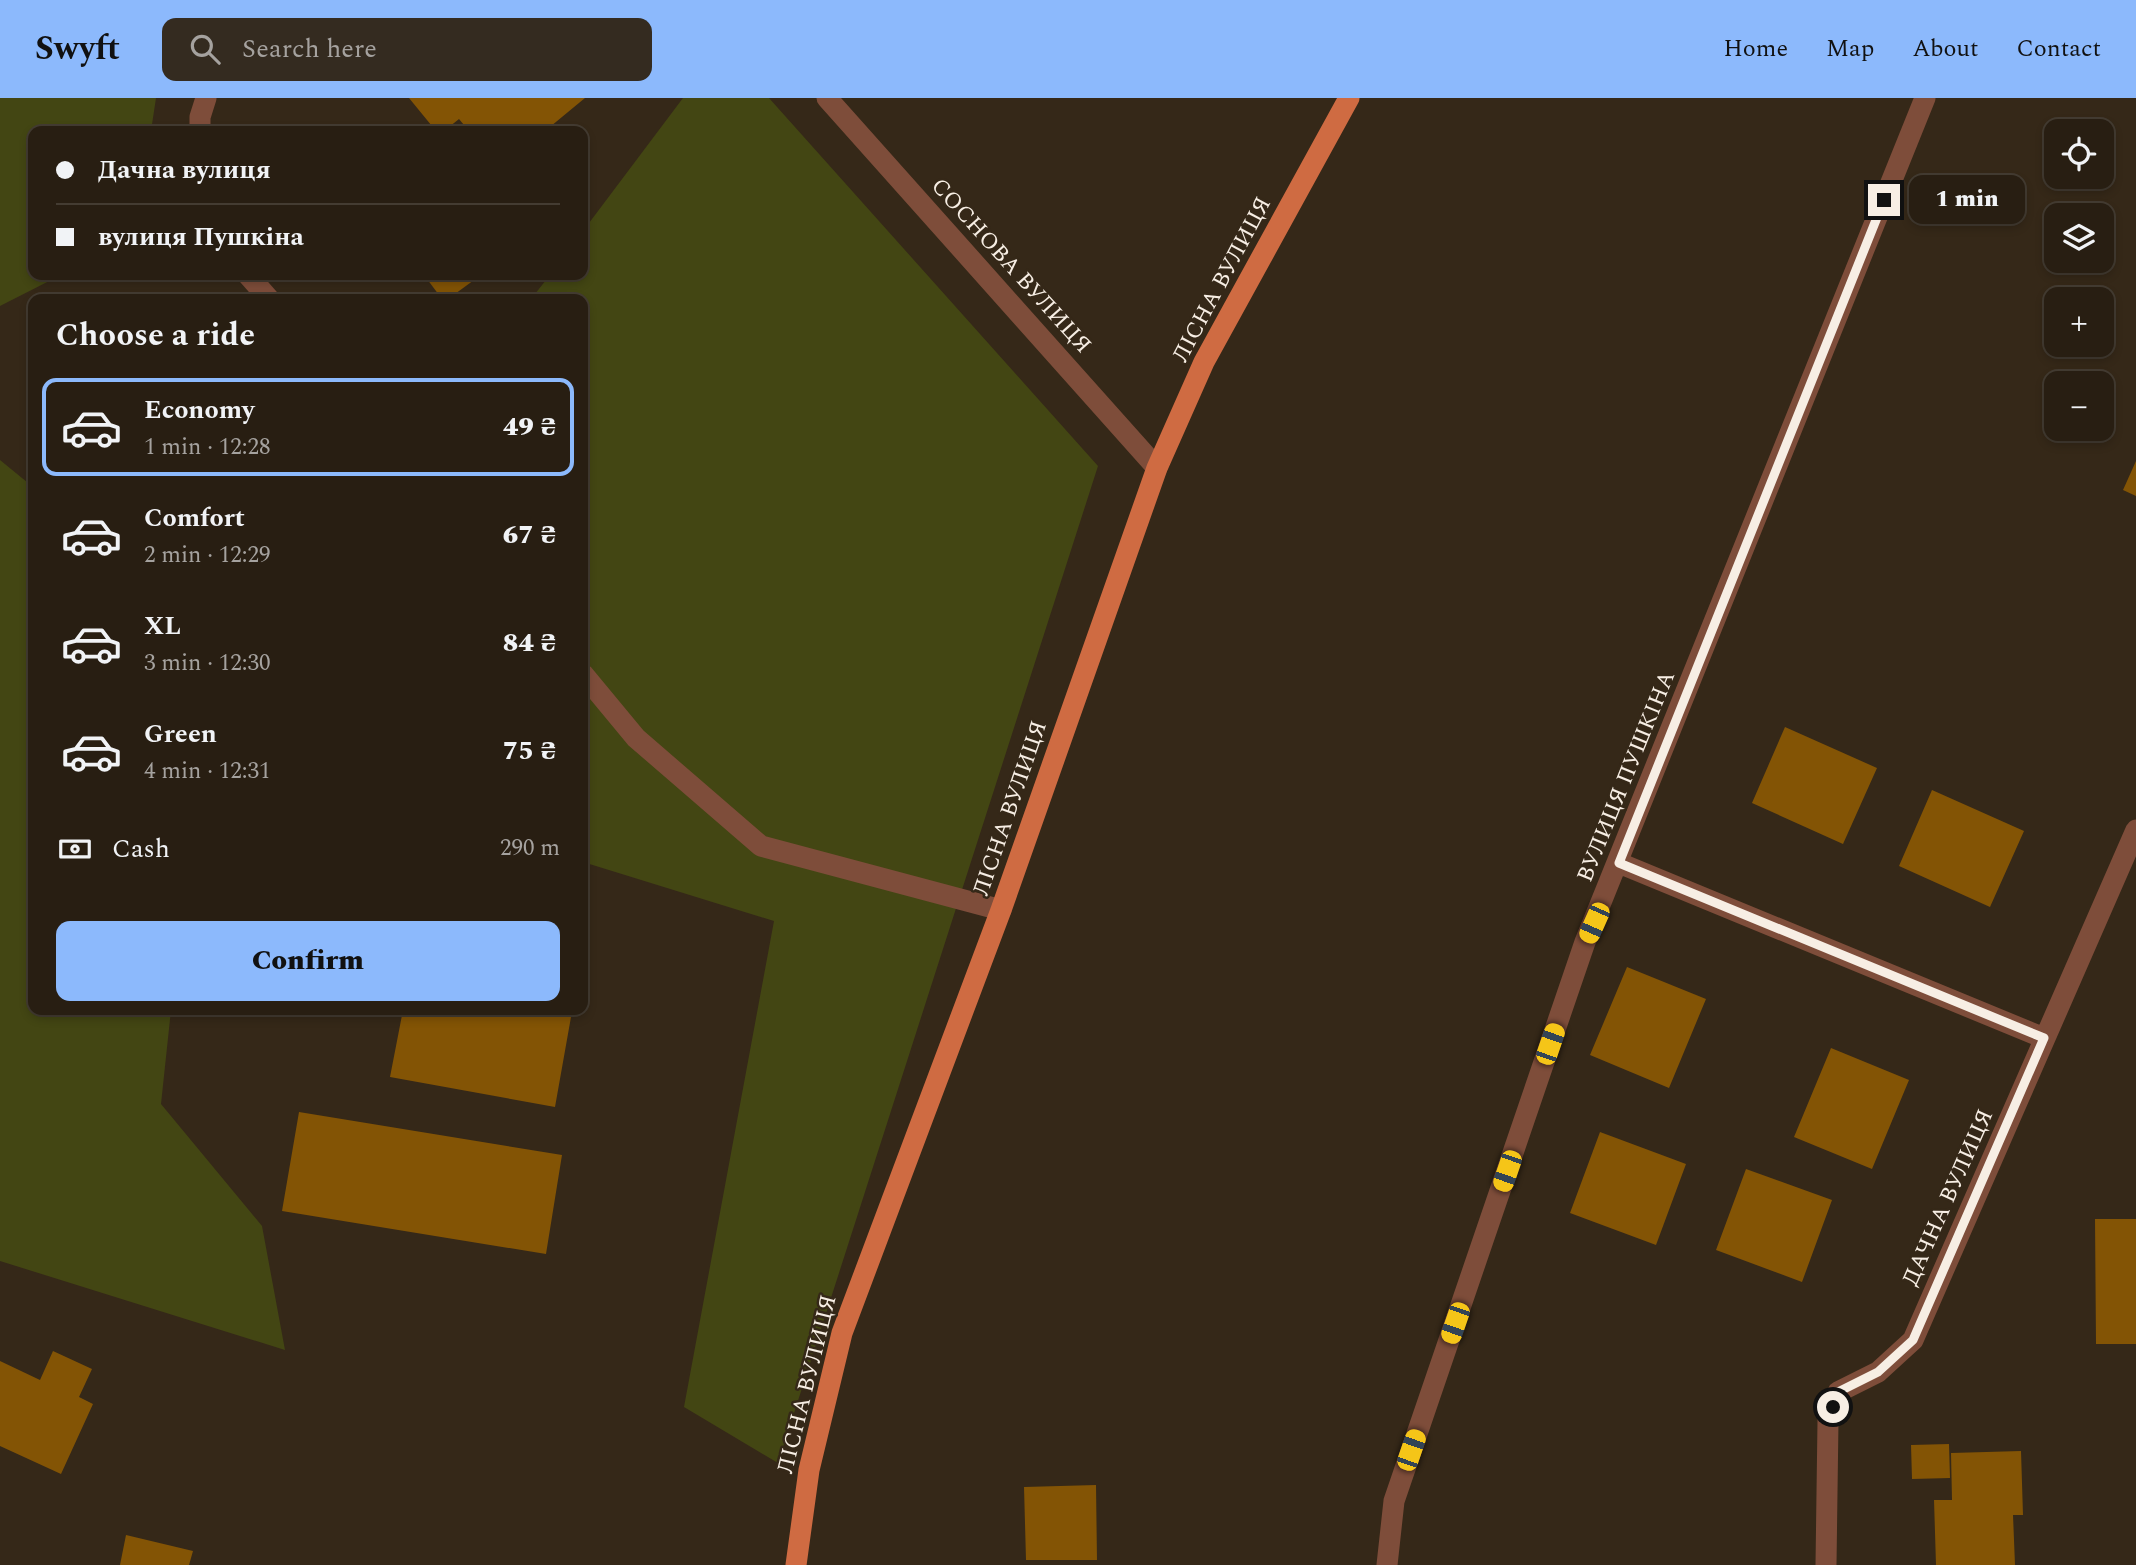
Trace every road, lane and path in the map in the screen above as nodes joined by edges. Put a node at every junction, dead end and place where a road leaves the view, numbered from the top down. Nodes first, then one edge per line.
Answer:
1 (206, 98) edge
2 (827, 98) edge
3 (1349, 98) edge
4 (1925, 98) edge
5 (200, 126) edge
6 (252, 280) edge
7 (265, 294) edge
8 (1157, 468) junction
9 (588, 680) edge
10 (2136, 830) edge
11 (1619, 863) junction
12 (1001, 910) junction
13 (2044, 1038) junction
14 (796, 1565) edge
15 (1387, 1565) edge
16 (1826, 1565) edge

1 - 5 street
2 - 8 street, СОСНОВА ВУЛИЦЯ
3 - 8 main road, ЛІСНА ВУЛИЦЯ
4 - 11 street, ВУЛИЦЯ ПУШКІНА
6 - 7 street
8 - 12 main road, ЛІСНА ВУЛИЦЯ
9 - 12 street
10 - 13 street, ДАЧНА ВУЛИЦЯ
11 - 13 street
11 - 15 street, ВУЛИЦЯ ПУШКІНА
12 - 14 main road, ЛІСНА ВУЛИЦЯ
13 - 16 street, ДАЧНА ВУЛИЦЯ

